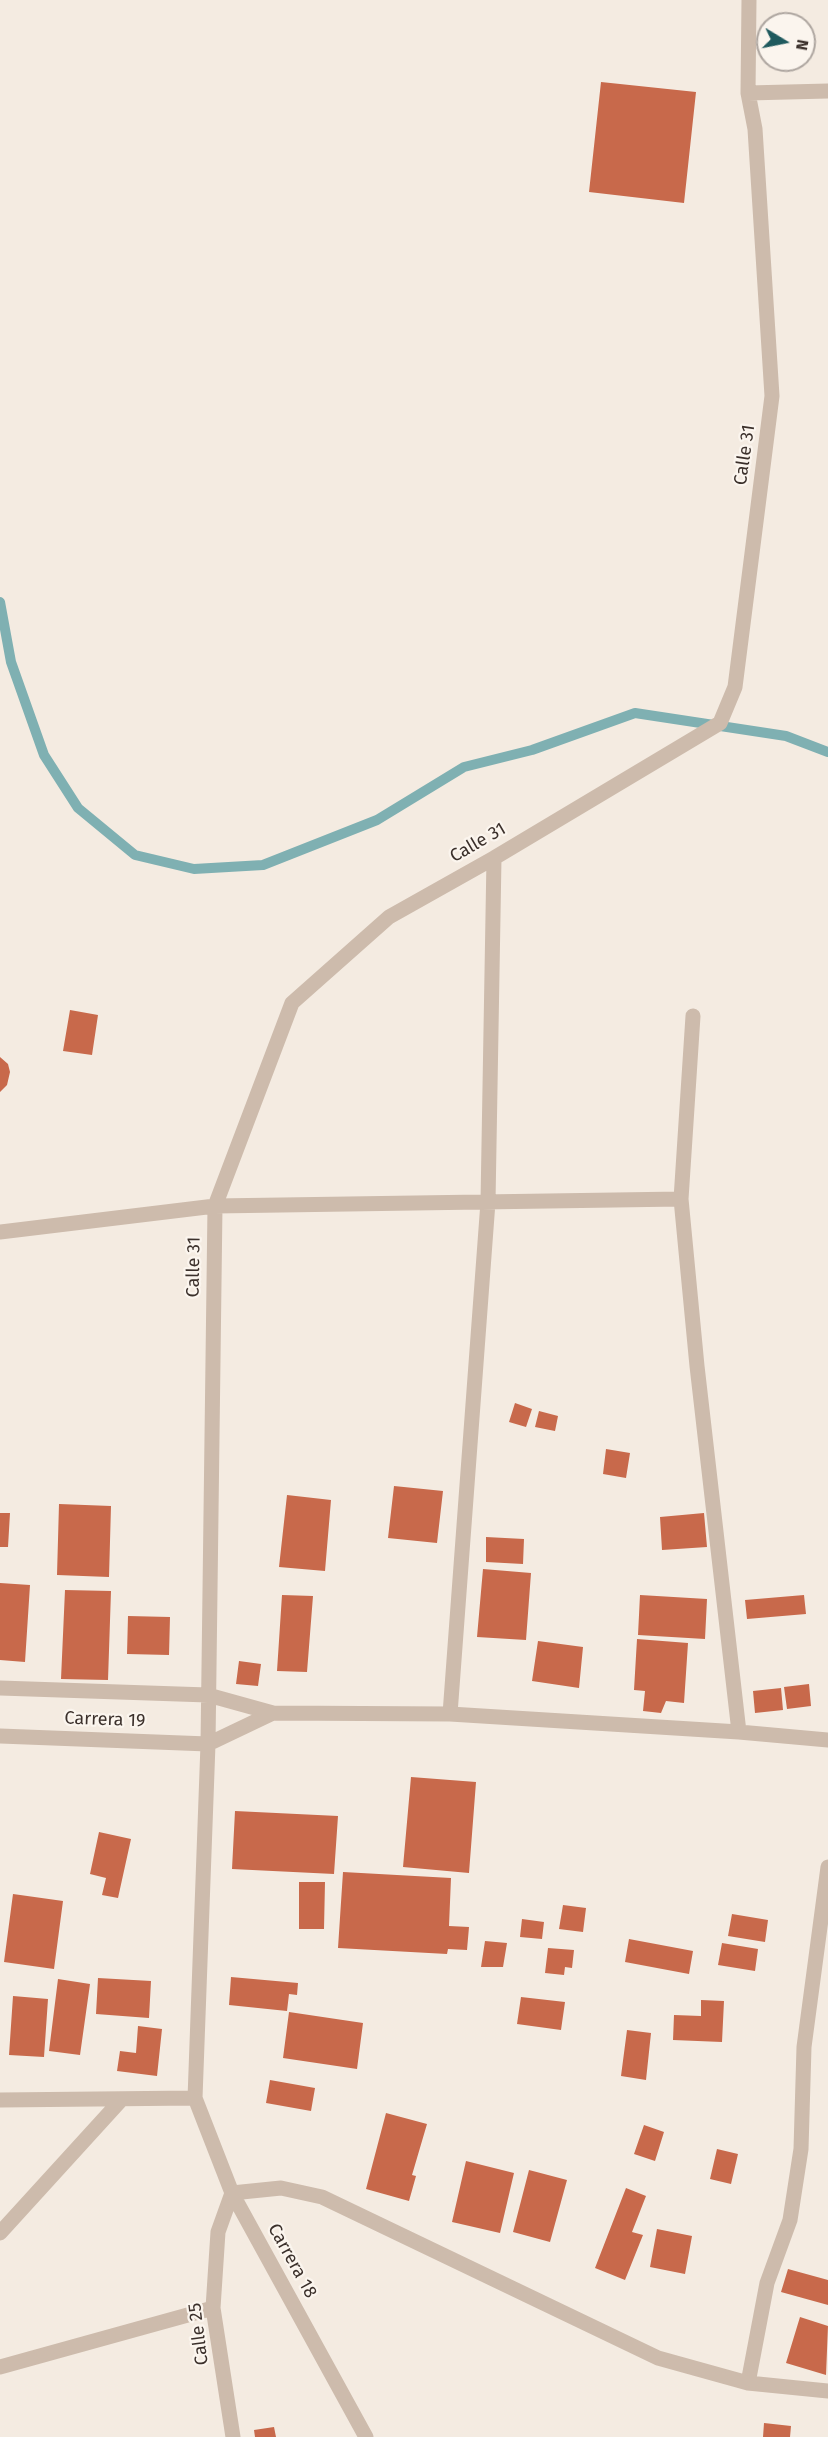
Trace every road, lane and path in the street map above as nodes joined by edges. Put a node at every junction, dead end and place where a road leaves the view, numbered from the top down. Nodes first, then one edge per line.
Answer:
1 (749, 0) edge
2 (828, 91) edge
3 (748, 93) junction
4 (494, 858) junction
5 (693, 1016) dead end
6 (681, 1199) junction
7 (488, 1202) junction
8 (215, 1206) junction
9 (0, 1232) edge
10 (0, 1689) edge
11 (208, 1695) junction
12 (273, 1713) junction
13 (450, 1714) junction
14 (739, 1732) junction
15 (0, 1736) edge
16 (828, 1740) edge
17 (208, 1744) junction
18 (828, 1867) edge
19 (195, 2098) junction
20 (122, 2099) junction
21 (0, 2100) edge
22 (232, 2193) junction
23 (0, 2233) edge
24 (213, 2308) junction
25 (0, 2367) edge
26 (748, 2383) junction
27 (828, 2391) edge
28 (233, 2437) edge
29 (366, 2437) edge

1 - 3 street, Calle 31
2 - 3 street
3 - 4 street, Calle 31
4 - 7 street
4 - 8 street, Calle 31
5 - 6 street
6 - 7 street
6 - 14 street
7 - 8 street
7 - 13 street
8 - 9 street
8 - 11 street, Calle 31
10 - 11 street, Carrera 19
11 - 12 street, Carrera 19
11 - 17 street, Calle 31
12 - 13 street
12 - 17 street
13 - 14 street
14 - 16 street
15 - 17 street, Carrera 19
17 - 19 street, Carrera 18
18 - 26 street
19 - 20 street
19 - 22 street, Carrera 18
20 - 21 street
20 - 23 street
22 - 24 street, Calle 25
22 - 26 street
22 - 29 street, Carrera 18
24 - 25 street
24 - 28 street, Calle 25
26 - 27 street

